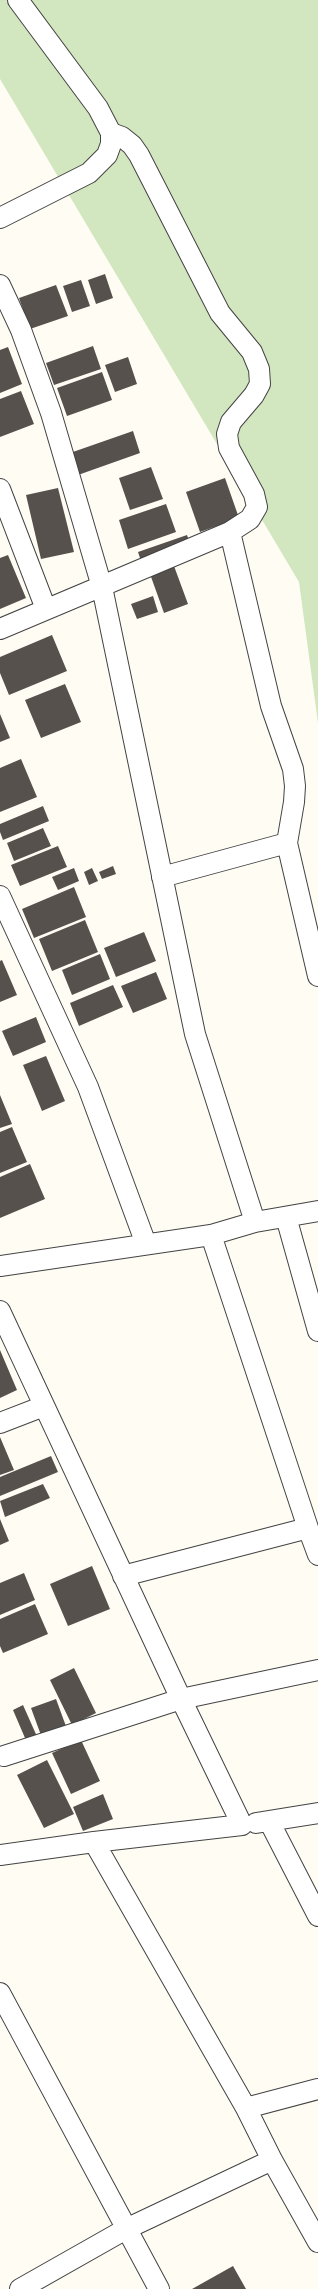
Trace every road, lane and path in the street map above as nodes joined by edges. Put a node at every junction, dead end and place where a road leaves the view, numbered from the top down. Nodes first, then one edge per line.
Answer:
1 (18, 0) edge
2 (111, 133) junction
3 (0, 218) edge
4 (0, 285) edge
5 (0, 489) edge
6 (230, 532) junction
7 (102, 587) junction
8 (46, 609) junction
9 (0, 629) edge
10 (287, 843) junction
11 (162, 877) junction
12 (0, 896) edge
13 (318, 976) edge
14 (318, 1211) edge
15 (286, 1217) junction
16 (255, 1222) junction
17 (211, 1235) junction
18 (146, 1244) junction
19 (0, 1266) edge
20 (0, 1311) edge
21 (318, 1331) edge
22 (44, 1406) junction
23 (0, 1423) edge
24 (308, 1528) junction
25 (318, 1555) edge
26 (123, 1576) junction
27 (318, 1670) edge
28 (181, 1699) junction
29 (1, 1753) edge
30 (318, 1813) edge
31 (269, 1821) junction
32 (242, 1825) junction
33 (94, 1842) junction
34 (0, 1855) edge
35 (318, 1916) edge
36 (0, 1993) edge
37 (318, 2089) edge
38 (246, 2108) junction
39 (272, 2160) junction
40 (126, 2229) junction
41 (318, 2242) edge
42 (20, 2289) edge
43 (159, 2289) edge

1 - 2 street
2 - 3 street
2 - 6 street
4 - 7 street
5 - 8 street
6 - 7 street
6 - 10 street
7 - 8 street
7 - 11 street
8 - 9 street
10 - 11 street
10 - 13 street
11 - 16 street
12 - 18 street
14 - 15 street
15 - 16 street
15 - 21 street
16 - 17 street
17 - 18 street
17 - 24 street
18 - 19 street
20 - 22 street
22 - 23 street
22 - 26 street
24 - 25 street
24 - 26 street
26 - 28 street
27 - 28 street
28 - 29 street
28 - 32 street
30 - 31 street
31 - 32 street
31 - 35 street
32 - 33 street
33 - 34 street
33 - 38 street
36 - 40 street
37 - 38 street
38 - 39 street
39 - 40 street
39 - 41 street
40 - 42 street
40 - 43 street

